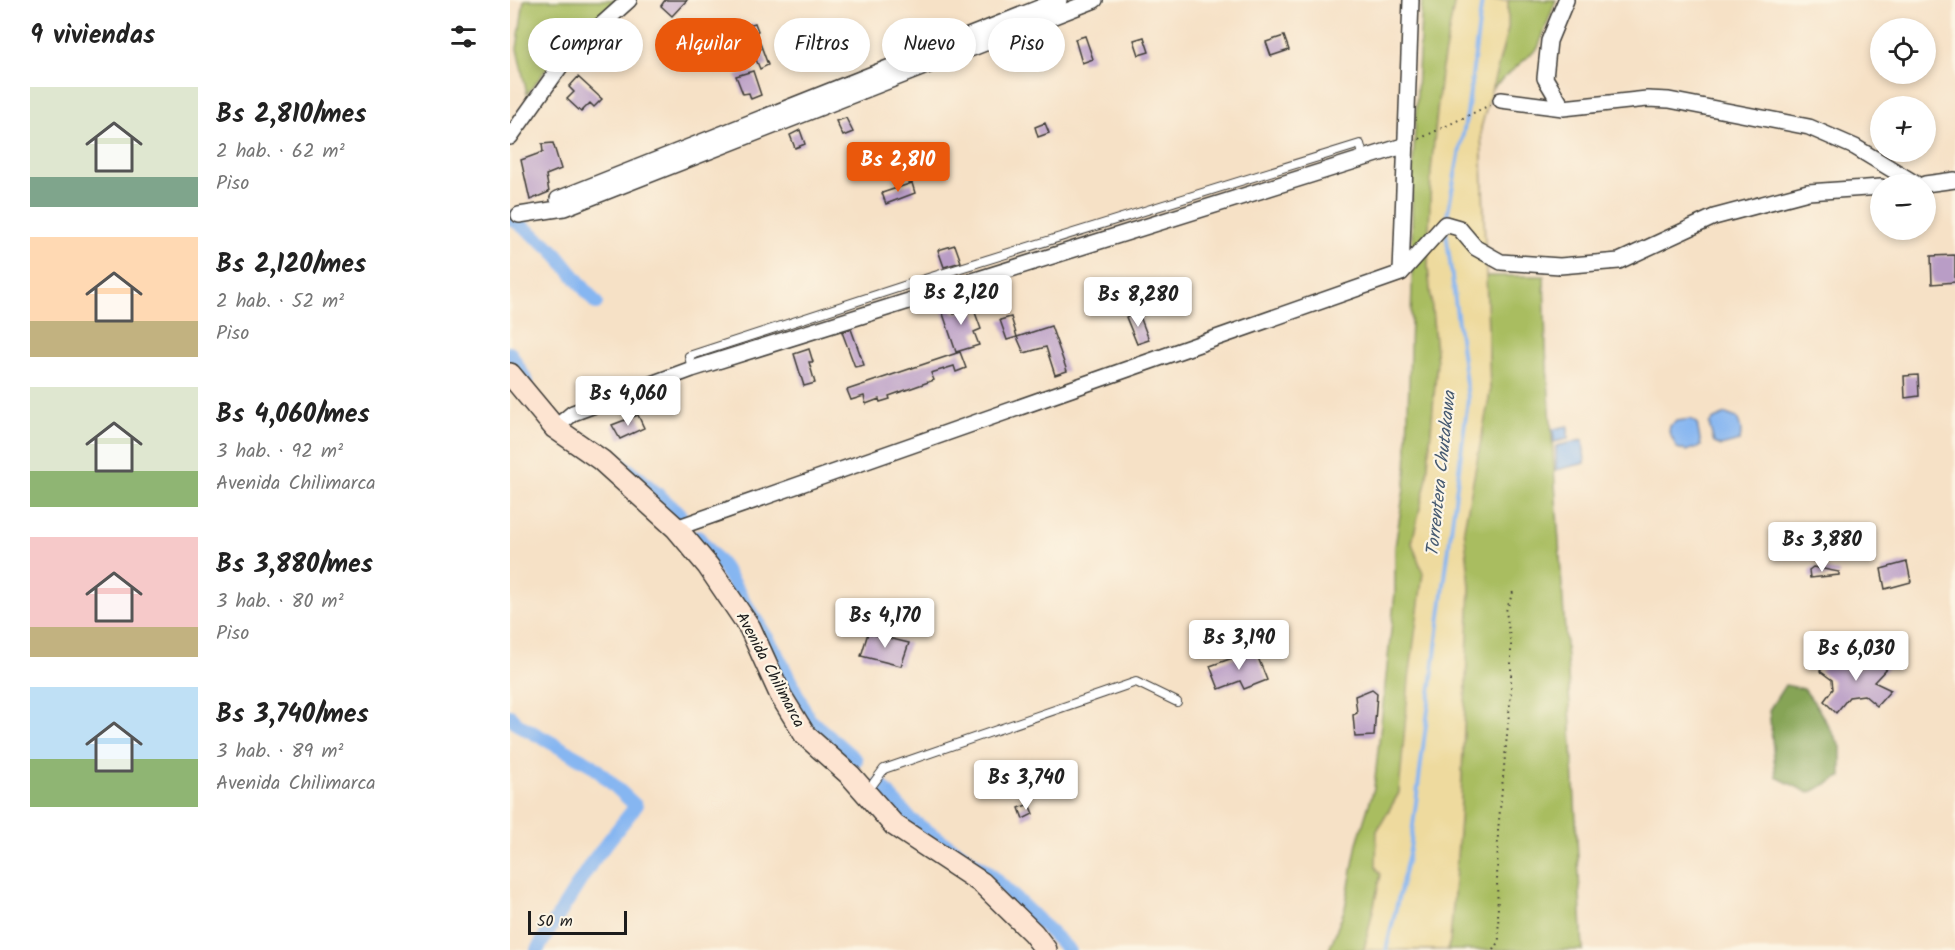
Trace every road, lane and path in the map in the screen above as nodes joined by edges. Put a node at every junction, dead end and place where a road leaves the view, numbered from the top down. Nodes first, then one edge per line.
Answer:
1 (629, 0) edge
2 (1059, 0) edge
3 (1095, 0) edge
4 (1411, 0) edge
5 (1566, 0) edge
6 (1501, 100) joint
7 (1563, 108) junction
8 (510, 137) edge
9 (1406, 145) junction
10 (1900, 174) edge
11 (1955, 180) edge
12 (1936, 183) edge
13 (1870, 188) edge
14 (515, 217) edge
15 (1401, 273) junction
16 (510, 374) edge
17 (555, 428) junction
18 (676, 528) junction
19 (1513, 592) dead end
20 (1177, 702) dead end
21 (866, 794) junction
22 (1046, 950) edge
23 (1494, 950) edge

1 - 8 street
2 - 14 street
3 - 14 street
4 - 9 street
5 - 7 street
6 - 7 street
6 - 9 path
7 - 10 street
9 - 15 street
9 - 17 street
11 - 12 street
13 - 15 street
15 - 18 street
16 - 17 street, Avenida Chilimarca
17 - 18 street, Avenida Chilimarca
18 - 21 street, Avenida Chilimarca
19 - 23 path
20 - 21 lane
21 - 22 street, Avenida Chilimarca

